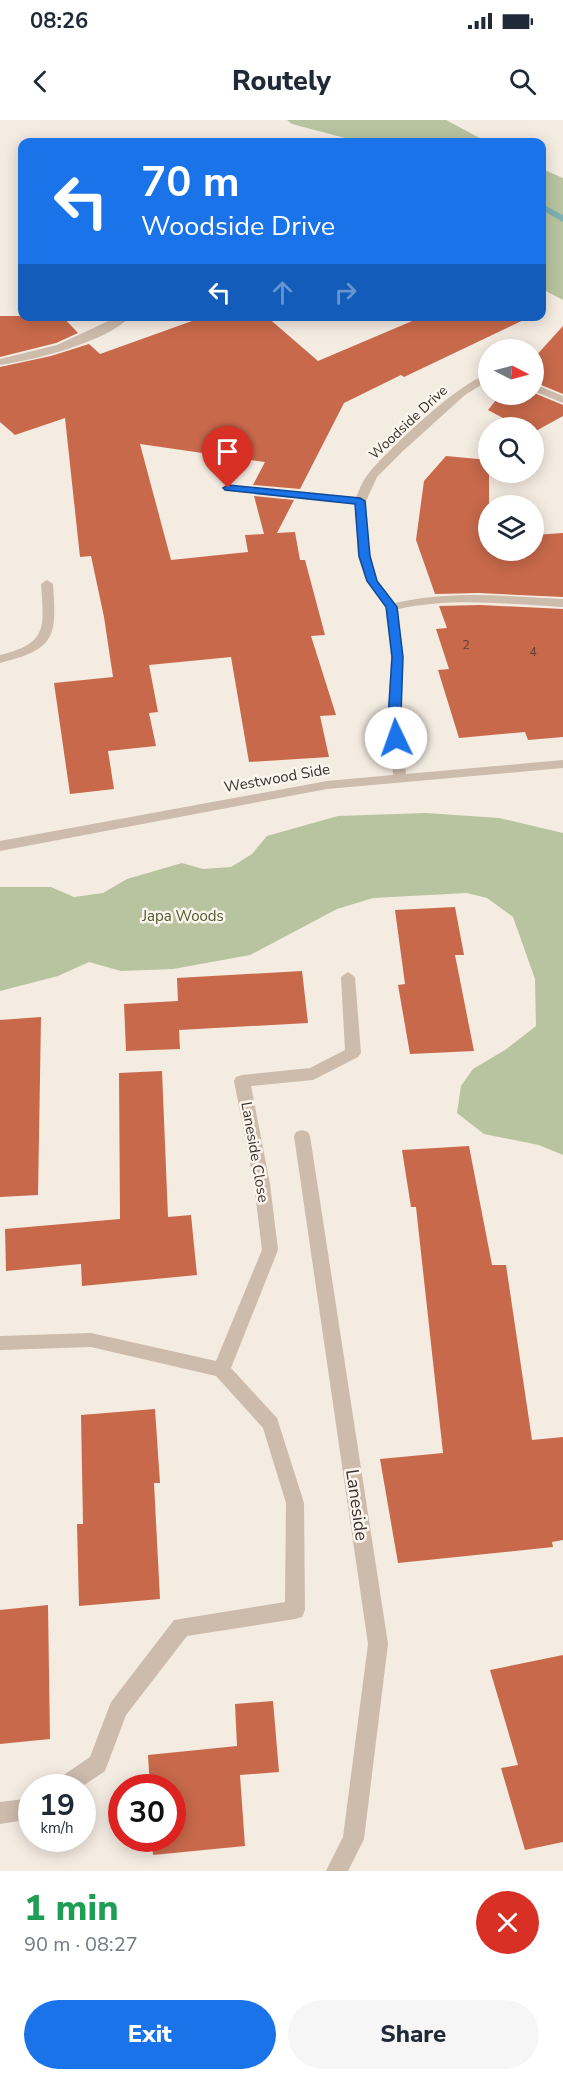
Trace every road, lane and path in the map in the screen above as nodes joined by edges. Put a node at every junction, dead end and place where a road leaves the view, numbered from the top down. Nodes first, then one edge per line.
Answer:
1 (120, 321) edge
2 (0, 362) edge
3 (478, 382) edge
4 (544, 391) edge
5 (563, 400) edge
6 (228, 488) dead end
7 (360, 501) junction
8 (47, 584) dead end
9 (563, 603) edge
10 (392, 607) junction
11 (0, 659) edge
12 (563, 764) edge
13 (400, 778) junction
14 (0, 846) edge
15 (348, 977) dead end
16 (302, 1136) dead end
17 (0, 1343) edge
18 (221, 1370) junction
19 (83, 1774) edge
20 (18, 1810) edge
21 (0, 1813) edge
22 (338, 1871) edge

1 - 2 street
3 - 7 street, Woodside Drive
4 - 5 street
6 - 7 street
7 - 10 street
8 - 11 street
9 - 10 street
10 - 13 street
12 - 13 street, Westwood Side
13 - 14 street, Westwood Side
15 - 18 street, Laneside Close
16 - 22 street, Laneside
17 - 18 street
18 - 19 street
20 - 21 street

